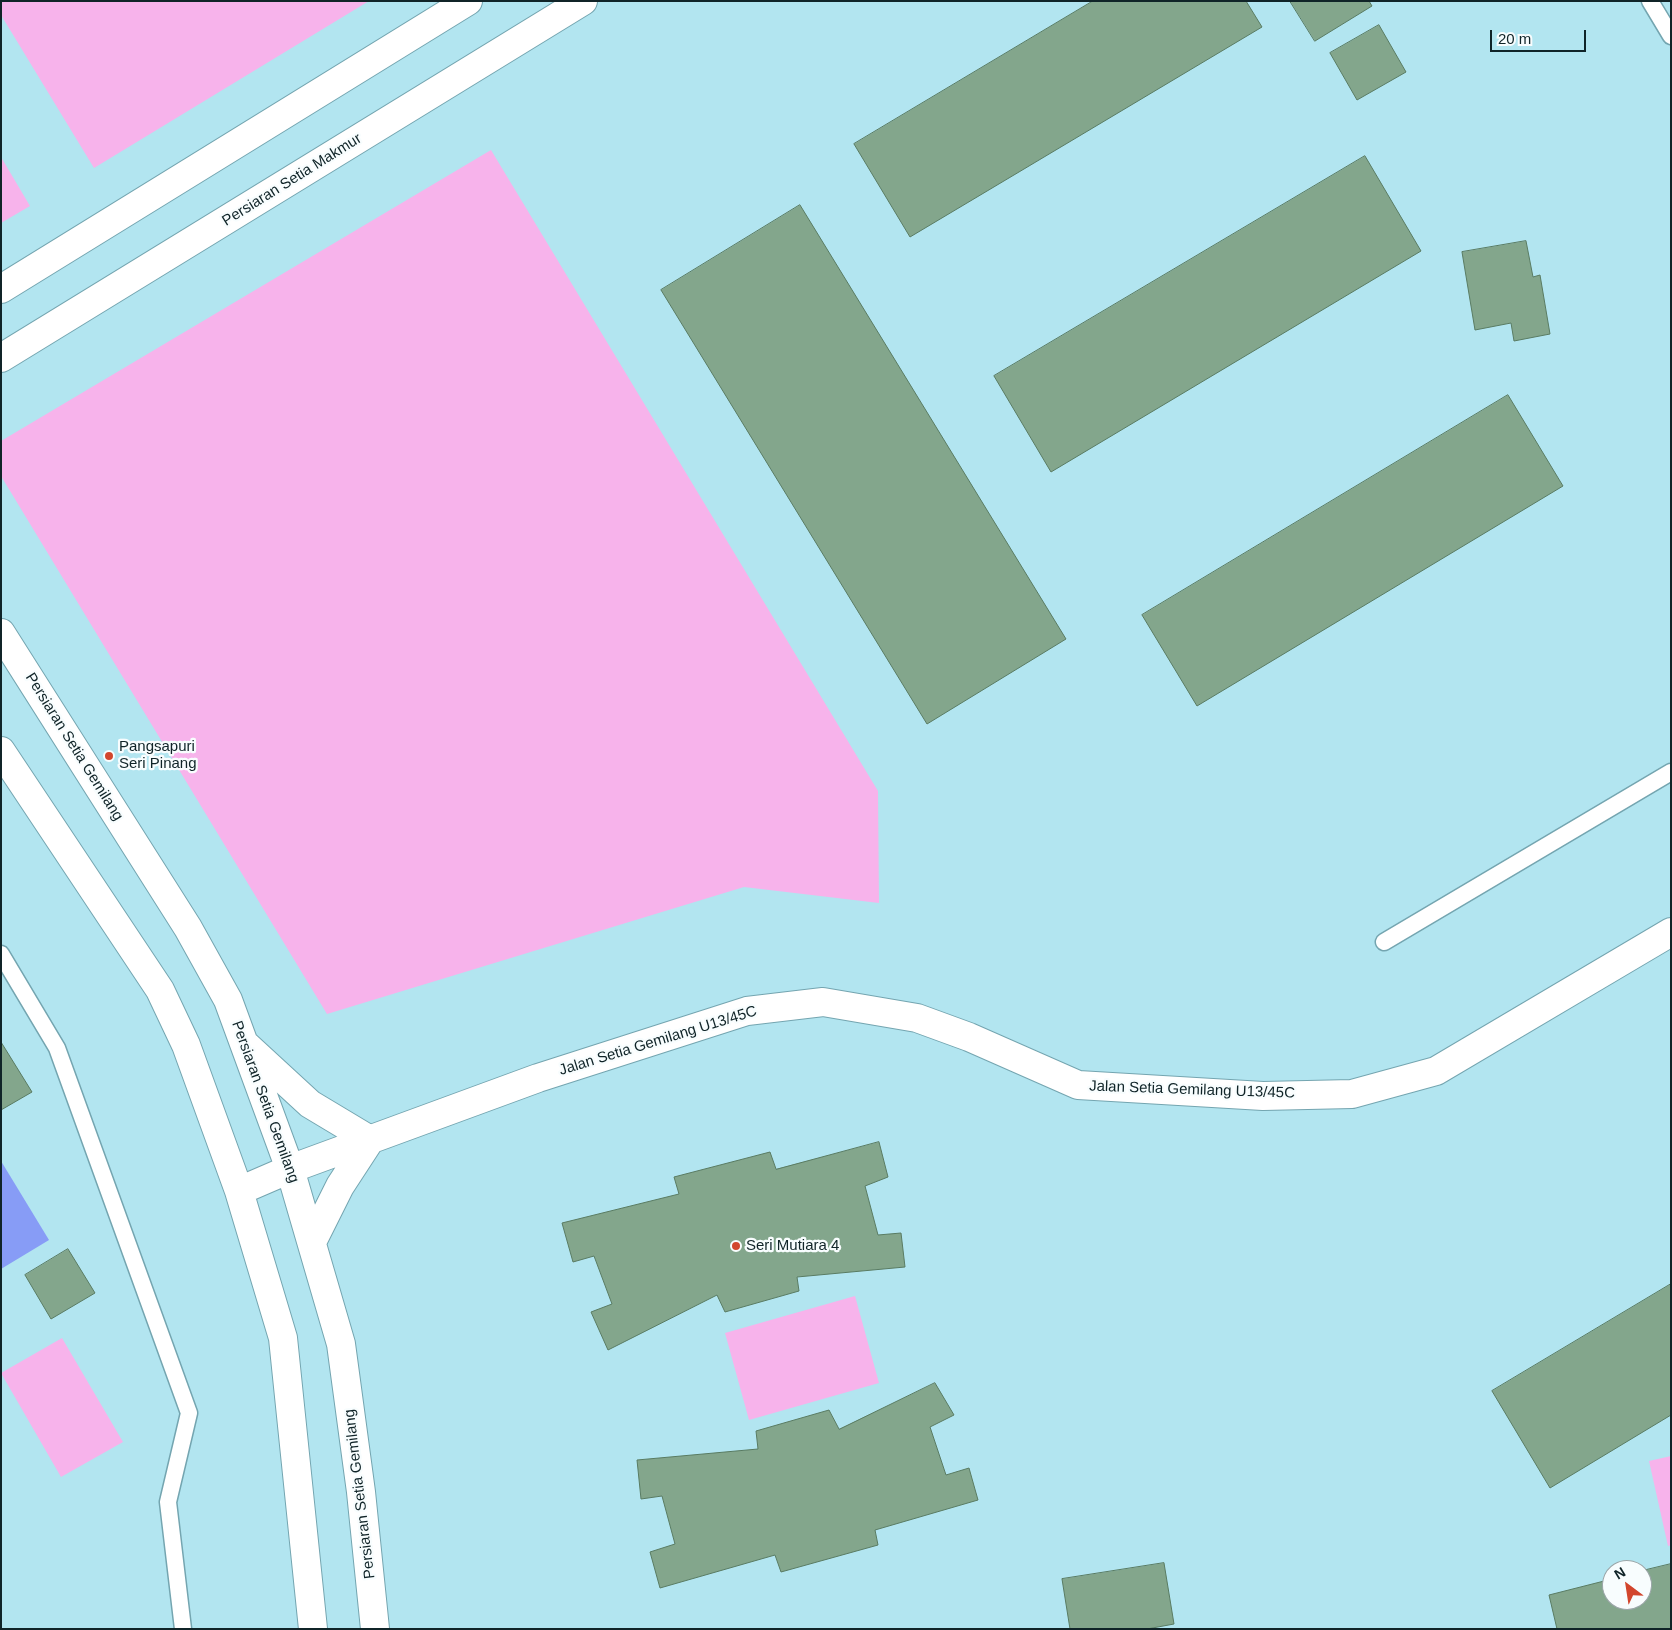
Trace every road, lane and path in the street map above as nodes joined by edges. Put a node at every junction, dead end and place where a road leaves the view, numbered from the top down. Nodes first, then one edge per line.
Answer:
1 (468, 1) edge
2 (583, 1) edge
3 (1650, 1) edge
4 (1671, 36) edge
5 (1, 289) edge
6 (1, 358) edge
7 (1, 633) edge
8 (1, 751) edge
9 (1671, 772) edge
10 (1671, 932) edge
11 (1384, 942) dead end
12 (1, 954) edge
13 (244, 1043) junction
14 (370, 1140) junction
15 (290, 1169) junction
16 (239, 1191) junction
17 (312, 1242) junction
18 (183, 1629) edge
19 (313, 1629) edge
20 (375, 1629) edge

1 - 5 street
2 - 6 street, Persiaran Setia Makmur
3 - 4 lane
7 - 13 street, Persiaran Setia Gemilang
8 - 16 street
9 - 11 lane
10 - 14 street, Jalan Setia Gemilang U13/45C
12 - 18 lane
13 - 14 street
13 - 15 street, Persiaran Setia Gemilang
14 - 15 street, Jalan Setia Gemilang U13/45C
14 - 17 street
15 - 16 street, Jalan Setia Gemilang U13/45C
15 - 17 street, Persiaran Setia Gemilang
16 - 19 street
17 - 20 street, Persiaran Setia Gemilang

